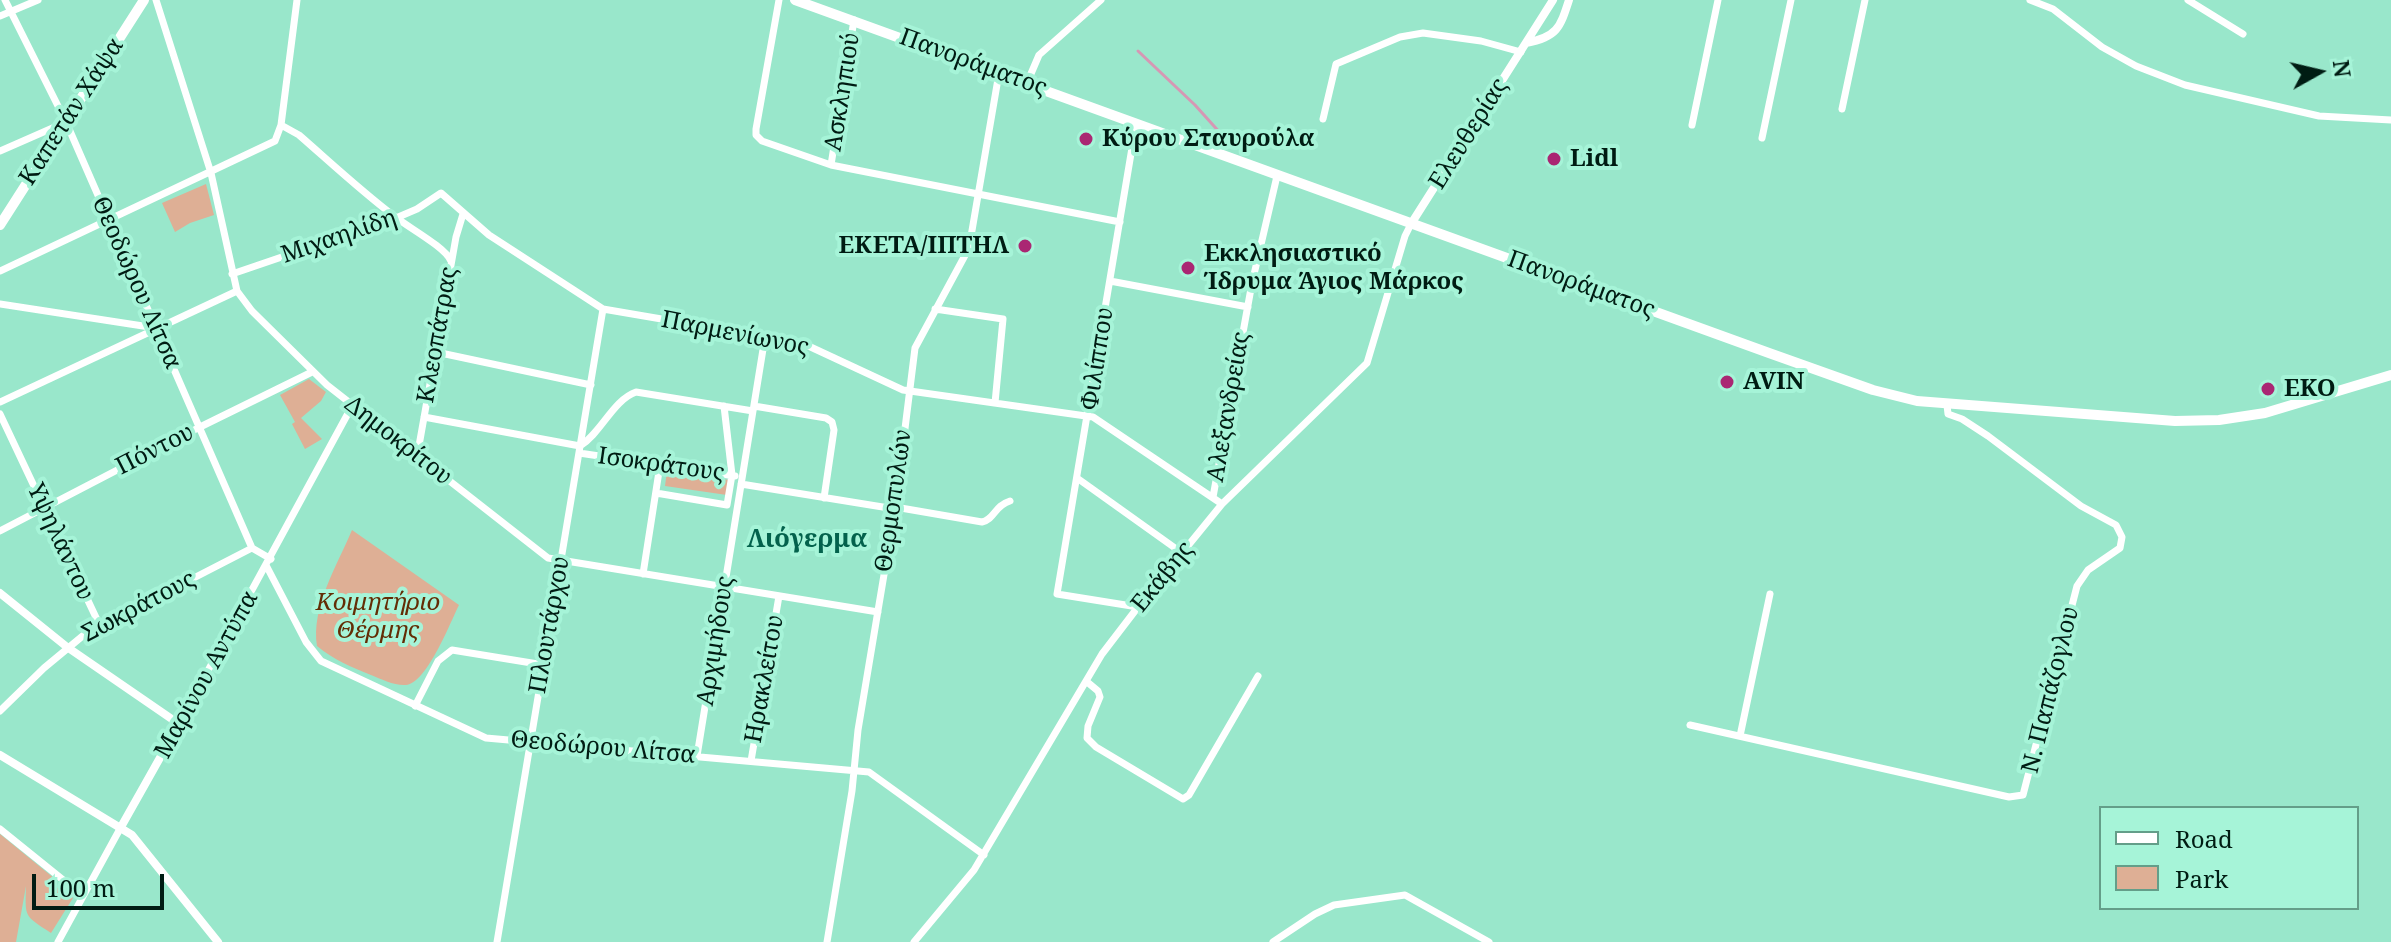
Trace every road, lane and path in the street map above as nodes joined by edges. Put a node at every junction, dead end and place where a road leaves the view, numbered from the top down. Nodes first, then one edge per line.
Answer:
1 (5, 0) edge
2 (38, 0) edge
3 (144, 0) edge
4 (156, 0) edge
5 (297, 0) edge
6 (779, 0) edge
7 (795, 0) edge
8 (1101, 0) edge
9 (1553, 0) edge
10 (1569, 0) edge
11 (1718, 0) edge
12 (1791, 0) edge
13 (1865, 0) edge
14 (2030, 0) edge
15 (2188, 0) edge
16 (11, 11) junction
17 (0, 16) edge
18 (854, 20) junction
19 (2243, 34) dead end
20 (1526, 43) junction
21 (1521, 52) junction
22 (999, 73) junction
23 (1027, 83) junction
24 (1842, 109) dead end
25 (1323, 119) dead end
26 (2391, 120) edge
27 (66, 122) junction
28 (1136, 124) junction
29 (281, 125) junction
30 (1692, 125) dead end
31 (1762, 138) dead end
32 (0, 151) edge
33 (831, 165) junction
34 (211, 173) junction
35 (1277, 176) junction
36 (441, 193) joint
37 (979, 194) junction
38 (463, 214) junction
39 (396, 218) junction
40 (110, 220) junction
41 (1120, 222) junction
42 (1411, 224) junction
43 (0, 225) edge
44 (451, 261) junction
45 (0, 271) edge
46 (232, 274) junction
47 (1110, 281) junction
48 (237, 291) junction
49 (0, 304) edge
50 (1248, 307) junction
51 (603, 309) junction
52 (935, 309) junction
53 (126, 324) junction
54 (158, 329) junction
55 (765, 337) junction
56 (125, 344) junction
57 (436, 352) junction
58 (312, 372) junction
59 (2391, 375) edge
60 (591, 385) junction
61 (909, 391) junction
62 (0, 402) edge
63 (995, 403) junction
64 (1947, 405) junction
65 (352, 406) junction
66 (724, 406) junction
67 (753, 408) junction
68 (0, 414) edge
69 (1089, 416) junction
70 (424, 417) junction
71 (198, 428) junction
72 (580, 449) junction
73 (417, 457) junction
74 (660, 465) junction
75 (732, 475) junction
76 (1077, 478) junction
77 (742, 480) junction
78 (656, 493) junction
79 (1213, 497) junction
80 (824, 498) junction
81 (1010, 501) dead end
82 (1222, 504) junction
83 (44, 507) junction
84 (895, 508) junction
85 (0, 531) edge
86 (252, 548) junction
87 (1182, 553) junction
88 (561, 560) junction
89 (269, 563) junction
90 (643, 574) junction
91 (724, 587) junction
92 (0, 593) edge
93 (1770, 594) dead end
94 (779, 596) junction
95 (1138, 607) junction
96 (878, 612) junction
97 (100, 626) junction
98 (67, 647) junction
99 (544, 665) junction
100 (1258, 676) dead end
101 (1086, 681) junction
102 (415, 706) junction
103 (0, 711) edge
104 (179, 724) junction
105 (1690, 725) dead end
106 (1740, 736) junction
107 (531, 741) junction
108 (0, 755) edge
109 (697, 756) junction
110 (751, 761) junction
111 (853, 770) junction
112 (121, 827) junction
113 (0, 829) edge
114 (984, 855) junction
115 (83, 896) junction
116 (58, 942) edge
117 (218, 942) edge
118 (497, 942) edge
119 (827, 942) edge
120 (914, 942) edge
121 (1273, 942) edge
122 (1489, 942) edge

1 - 16 street, Θεοδώρου Λίτσα
2 - 16 street
3 - 27 main road, Καπετάν Χάψα
4 - 34 street, Δημοκρίτου
5 - 29 street
6 - 33 street
7 - 18 main road, Πανοράματος
8 - 23 street
9 - 20 street, Ελευθερίας
10 - 20 street
11 - 30 street
12 - 31 street
13 - 24 street
14 - 26 street
15 - 19 street
16 - 17 street
16 - 27 street, Θεοδώρου Λίτσα
18 - 22 main road, Πανοράματος
18 - 33 street, Ασκληπιού
20 - 21 street, Ελευθερίας
21 - 25 street
21 - 42 street, Ελευθερίας
22 - 23 main road, Πανοράματος
22 - 37 street, Θερμοπυλών
23 - 28 main road, Πανοράματος
27 - 32 street
27 - 40 street, Θεοδώρου Λίτσα
27 - 43 main road, Καπετάν Χάψα
28 - 35 main road, Πανοράματος
28 - 41 street, Φιλίππου
29 - 34 street
29 - 39 street
33 - 37 street
34 - 40 street
34 - 46 street, Δημοκρίτου
35 - 42 main road, Πανοράματος
35 - 50 street, Αλεξανδρείας
36 - 38 street, Παρμενίωνος
36 - 39 street, Μιχαηλίδη
37 - 41 street
37 - 52 street, Θερμοπυλών
38 - 44 street, Κλεοπάτρας
38 - 51 street, Παρμενίωνος
39 - 44 street
39 - 46 street, Μιχαηλίδη
40 - 45 street
40 - 54 street, Θεοδώρου Λίτσα
41 - 47 street, Φιλίππου
42 - 64 main road, Πανοράματος
42 - 82 street, Εκάβης
44 - 57 street, Κλεοπάτρας
46 - 48 street, Δημοκρίτου
47 - 50 street
47 - 69 street, Φιλίππου
48 - 54 street
48 - 58 street, Δημοκρίτου
49 - 53 street
50 - 79 street, Αλεξανδρείας
51 - 55 street, Παρμενίωνος
51 - 60 street, Πλουτάρχου
52 - 61 street, Θερμοπυλών
52 - 63 street
53 - 54 street
53 - 56 street
54 - 56 street
54 - 71 street, Θεοδώρου Λίτσα
55 - 61 street, Παρμενίωνος
55 - 67 street, Αρχιμήδους
56 - 62 street
57 - 60 street
57 - 70 street, Κλεοπάτρας
58 - 65 street, Δημοκρίτου
58 - 71 street, Πόντου
59 - 64 main road, Πανοράματος
60 - 72 street, Πλουτάρχου
61 - 63 street, Παρμενίωνος
61 - 84 street, Θερμοπυλών
63 - 69 street, Παρμενίωνος
64 - 106 street, Ν. Παπάζογλου
65 - 73 street, Δημοκρίτου
65 - 89 street, Μαρίνου Αντύπα
66 - 67 street
66 - 72 street
66 - 75 street
67 - 77 street, Αρχιμήδους
67 - 80 street
68 - 83 street, Υψηλάντου
69 - 76 street, Φιλίππου
69 - 79 street, Παρμενίωνος
70 - 72 street, Ισοκράτους
70 - 73 street, Κλεοπάτρας
71 - 83 street, Πόντου
71 - 86 street, Θεοδώρου Λίτσα
72 - 74 street, Ισοκράτους
72 - 88 street, Πλουτάρχου
73 - 88 street, Δημοκρίτου
74 - 75 street, Ισοκράτους
74 - 78 street
75 - 77 street, Ισοκράτους
75 - 78 street
76 - 87 street
76 - 95 street, Φιλίππου
77 - 80 street, Ισοκράτους
77 - 91 street, Αρχιμήδους
78 - 90 street
79 - 82 street, Παρμενίωνος
80 - 84 street, Ισοκράτους
81 - 84 street, Ισοκράτους
82 - 87 street, Εκάβης
83 - 85 street, Πόντου
83 - 97 street, Υψηλάντου
84 - 96 street, Θερμοπυλών
86 - 89 street
86 - 97 street, Σωκράτους
87 - 95 street, Εκάβης
88 - 90 street, Δημοκρίτου
88 - 99 street, Πλουτάρχου
89 - 102 street, Θεοδώρου Λίτσα
89 - 104 street, Μαρίνου Αντύπα
90 - 91 street, Δημοκρίτου
91 - 94 street, Δημοκρίτου
91 - 109 street, Αρχιμήδους
92 - 98 street
93 - 106 street
94 - 96 street, Δημοκρίτου
94 - 110 street, Ηρακλείτου
95 - 101 street, Εκάβης
96 - 111 street, Θερμοπυλών
97 - 98 street, Σωκράτους
98 - 103 street, Σωκράτους
98 - 104 street
99 - 102 street
99 - 107 street, Πλουτάρχου
100 - 101 street
101 - 114 street, Εκάβης
102 - 107 street, Θεοδώρου Λίτσα
104 - 112 street, Μαρίνου Αντύπα
105 - 106 street, Ν. Παπάζογλου
107 - 109 street, Θεοδώρου Λίτσα
107 - 118 street, Πλουτάρχου
108 - 112 street
109 - 110 street, Θεοδώρου Λίτσα
110 - 111 street, Θεοδώρου Λίτσα
111 - 114 street, Θεοδώρου Λίτσα
111 - 119 street, Θερμοπυλών
112 - 115 street, Μαρίνου Αντύπα
112 - 117 street
113 - 115 street
114 - 120 street, Εκάβης
115 - 116 street, Μαρίνου Αντύπα
121 - 122 street

